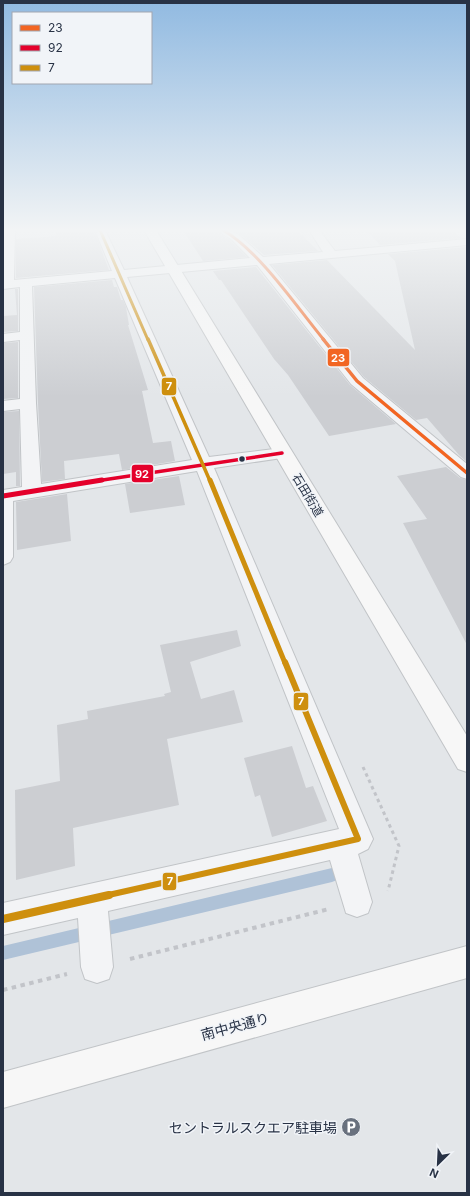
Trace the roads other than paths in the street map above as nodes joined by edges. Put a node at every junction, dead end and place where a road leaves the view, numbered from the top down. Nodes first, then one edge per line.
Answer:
1 (26, 286) edge
2 (125, 286) edge
3 (182, 286) edge
4 (280, 286) edge
5 (26, 335) junction
6 (3, 338) edge
7 (28, 403) junction
8 (3, 406) edge
9 (282, 453) junction
10 (203, 464) junction
11 (467, 473) edge
12 (32, 491) junction
13 (3, 496) edge
14 (3, 557) edge
15 (467, 760) edge
16 (340, 844) junction
17 (92, 899) junction
18 (357, 902) road end
19 (3, 919) edge
20 (467, 962) edge
21 (97, 967) road end
22 (3, 1090) edge

1 - 5 street
2 - 10 street
3 - 9 street, 石田街道
4 - 11 street
5 - 6 street
5 - 7 street
7 - 8 street
7 - 12 street
9 - 10 street
9 - 15 street, 石田街道
10 - 12 street
10 - 16 street
12 - 13 street
13 - 14 street
16 - 17 street
16 - 18 street
17 - 19 street
17 - 21 street
20 - 22 street, 南中央通り

